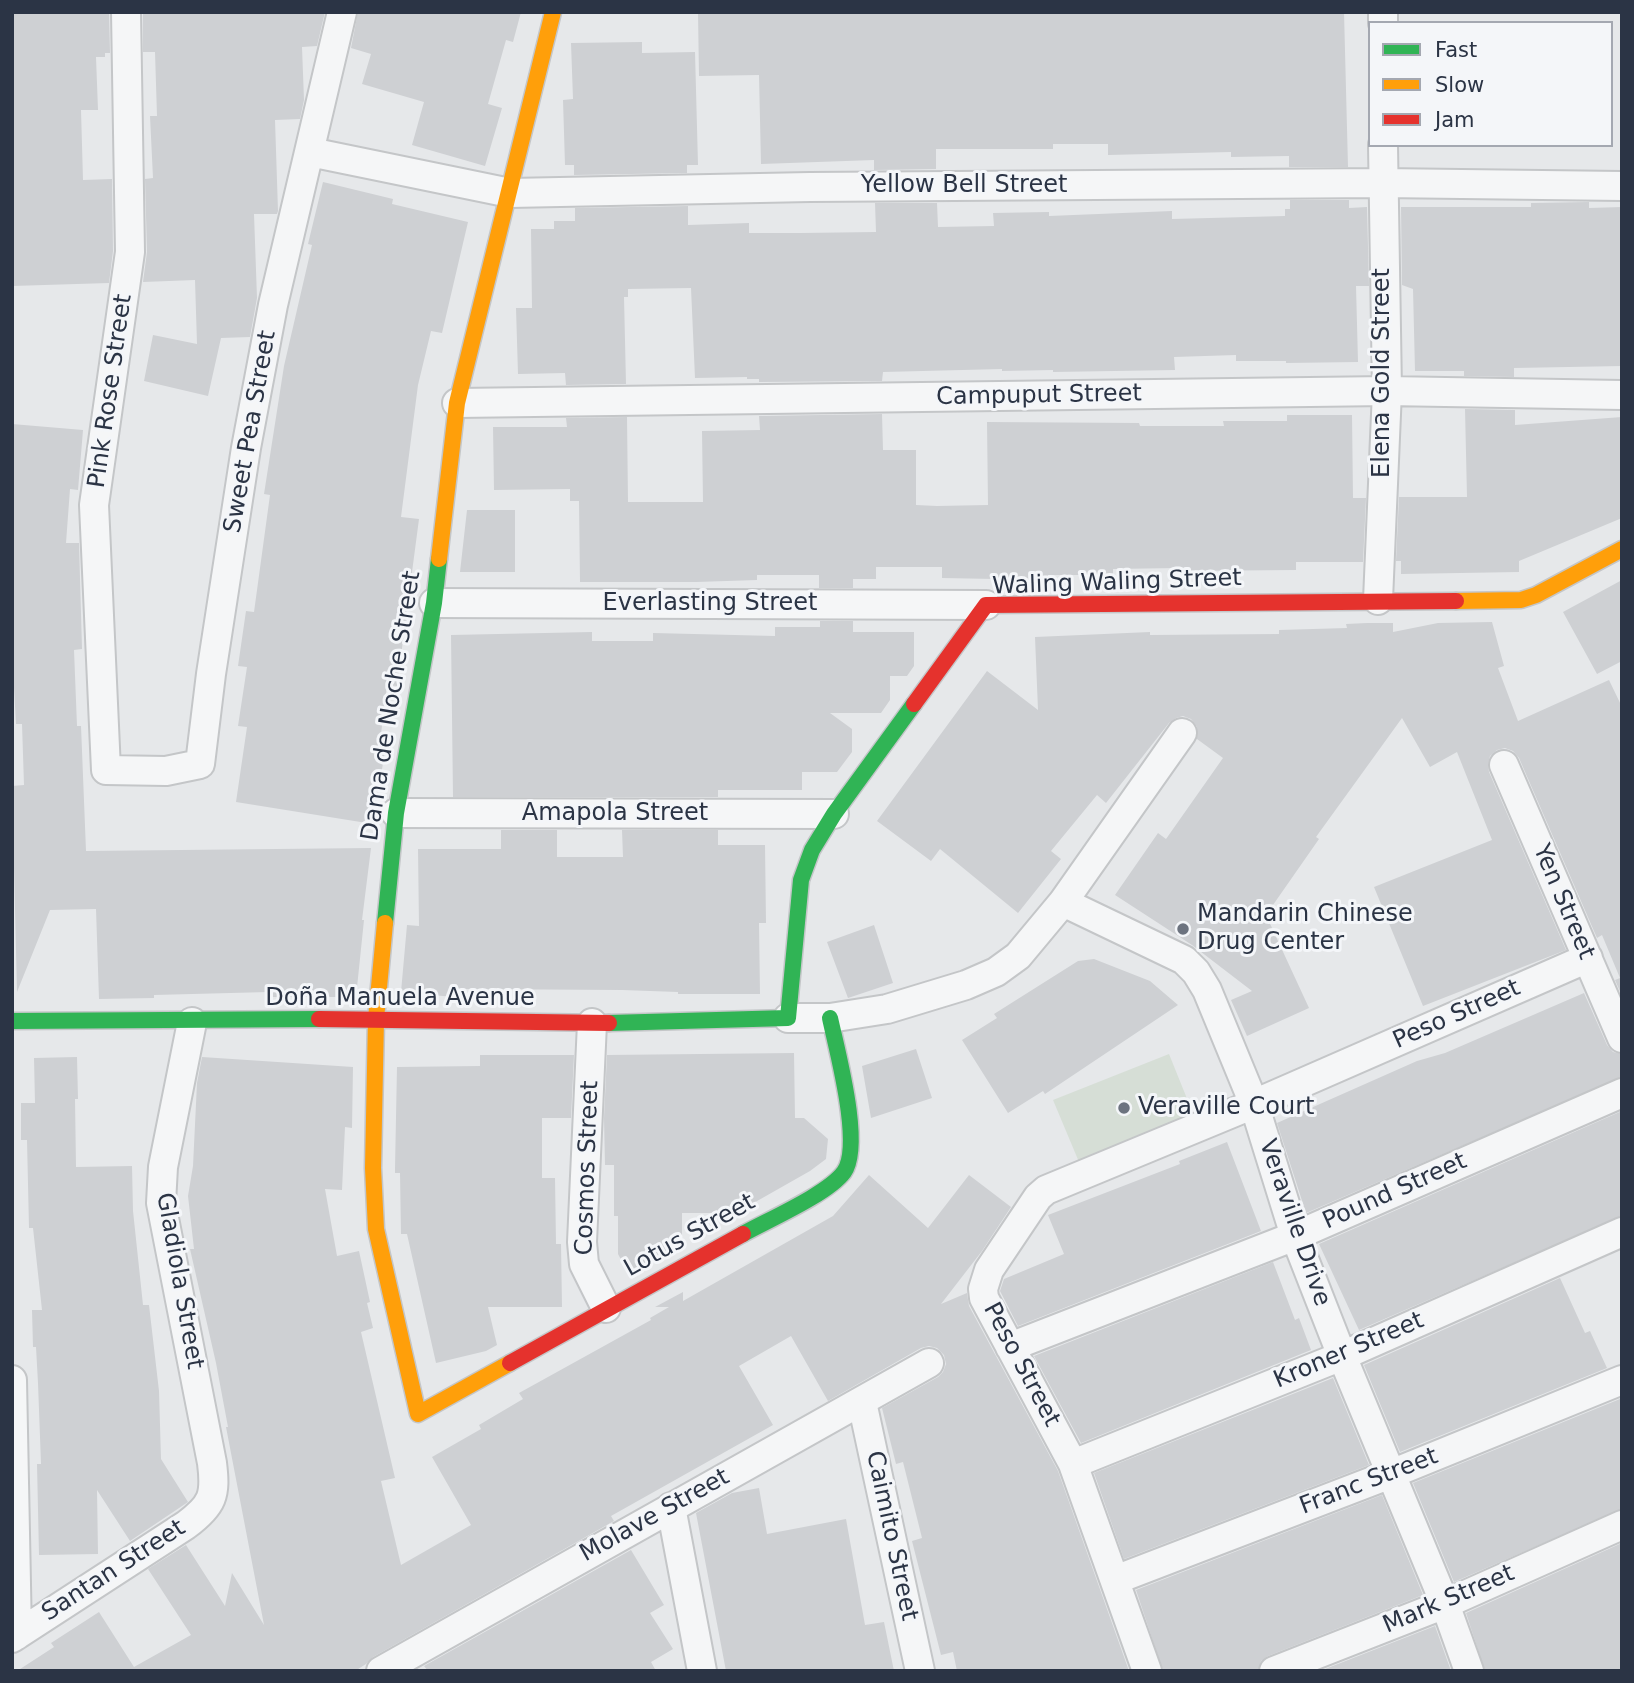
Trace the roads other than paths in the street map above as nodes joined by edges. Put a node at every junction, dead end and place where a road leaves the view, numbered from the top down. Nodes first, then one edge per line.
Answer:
1 (126, 12) edge
2 (342, 12) edge
3 (553, 12) edge
4 (1382, 147) edge
5 (310, 152) junction
6 (1382, 183) junction
7 (1622, 186) edge
8 (510, 192) junction
9 (1387, 391) junction
10 (1622, 394) edge
11 (457, 403) junction
12 (1622, 550) edge
13 (1378, 600) junction
14 (434, 603) junction
15 (986, 605) junction
16 (1182, 733) dead end
17 (1504, 765) dead end
18 (106, 770) joint
19 (396, 813) junction
20 (834, 814) junction
21 (1063, 902) junction
22 (1588, 958) junction
23 (788, 1018) junction
24 (830, 1018) junction
25 (376, 1019) junction
26 (12, 1021) edge
27 (192, 1022) junction
28 (592, 1023) junction
29 (1622, 1038) edge
30 (1622, 1093) edge
31 (1254, 1104) junction
32 (1622, 1232) edge
33 (1295, 1236) junction
34 (606, 1308) junction
35 (1010, 1347) junction
36 (1342, 1356) junction
37 (929, 1363) dead end
38 (12, 1380) edge
39 (1622, 1380) edge
40 (862, 1402) junction
41 (418, 1414) joint
42 (1073, 1464) junction
43 (1391, 1474) junction
44 (212, 1500) joint
45 (671, 1507) junction
46 (1622, 1525) edge
47 (1115, 1580) junction
48 (1445, 1604) junction
49 (15, 1637) edge
50 (381, 1671) edge
51 (702, 1671) edge
52 (920, 1671) edge
53 (1147, 1671) edge
54 (1274, 1671) edge
55 (1469, 1671) edge

1 - 18 street, Pink Rose Street
2 - 5 street, Sweet Pea Street
3 - 8 street, Dama de Noche Street
4 - 6 street, Elena Gold Street
5 - 8 street, Yellow Bell Street
5 - 18 street, Sweet Pea Street
6 - 7 street, Yellow Bell Street
6 - 8 street, Yellow Bell Street
6 - 9 street, Elena Gold Street
8 - 11 street, Dama de Noche Street
9 - 10 street, Campuput Street
9 - 11 street, Campuput Street
9 - 13 street, Elena Gold Street
11 - 14 street, Dama de Noche Street
12 - 13 street, Waling Waling Street
13 - 15 street, Waling Waling Street
14 - 15 street, Everlasting Street
14 - 19 street, Dama de Noche Street
15 - 20 street, Waling Waling Street
16 - 21 street
17 - 22 street, Yen Street
19 - 20 street, Amapola Street
19 - 25 street, Dama de Noche Street
20 - 23 street, Waling Waling Street
21 - 24 street
21 - 31 street, Veraville Drive
22 - 29 street, Yen Street
22 - 31 street, Peso Street
23 - 24 street
23 - 28 street, Doña Manuela Avenue
24 - 34 street, Lotus Street
25 - 27 street, Doña Manuela Avenue
25 - 28 street, Doña Manuela Avenue
25 - 41 street, Dama de Noche Street
26 - 27 street, Doña Manuela Avenue
27 - 44 street, Gladiola Street
28 - 34 street, Cosmos Street
30 - 33 street, Pound Street
31 - 33 street, Veraville Drive
31 - 35 street, Peso Street
32 - 36 street, Kroner Street
33 - 35 street, Pound Street
33 - 36 street, Veraville Drive
34 - 41 street, Lotus Street
35 - 42 street, Peso Street
36 - 42 street, Kroner Street
36 - 43 street, Veraville Drive
37 - 40 street, Molave Street
38 - 49 street
39 - 43 street, Franc Street
40 - 45 street, Molave Street
40 - 52 street, Caimito Street
42 - 47 street, Peso Street
43 - 47 street, Franc Street
43 - 48 street, Veraville Drive
44 - 49 street, Santan Street
45 - 50 street, Molave Street
45 - 51 street
46 - 48 street, Mark Street
47 - 53 street, Peso Street
48 - 54 street, Mark Street
48 - 55 street, Veraville Drive

